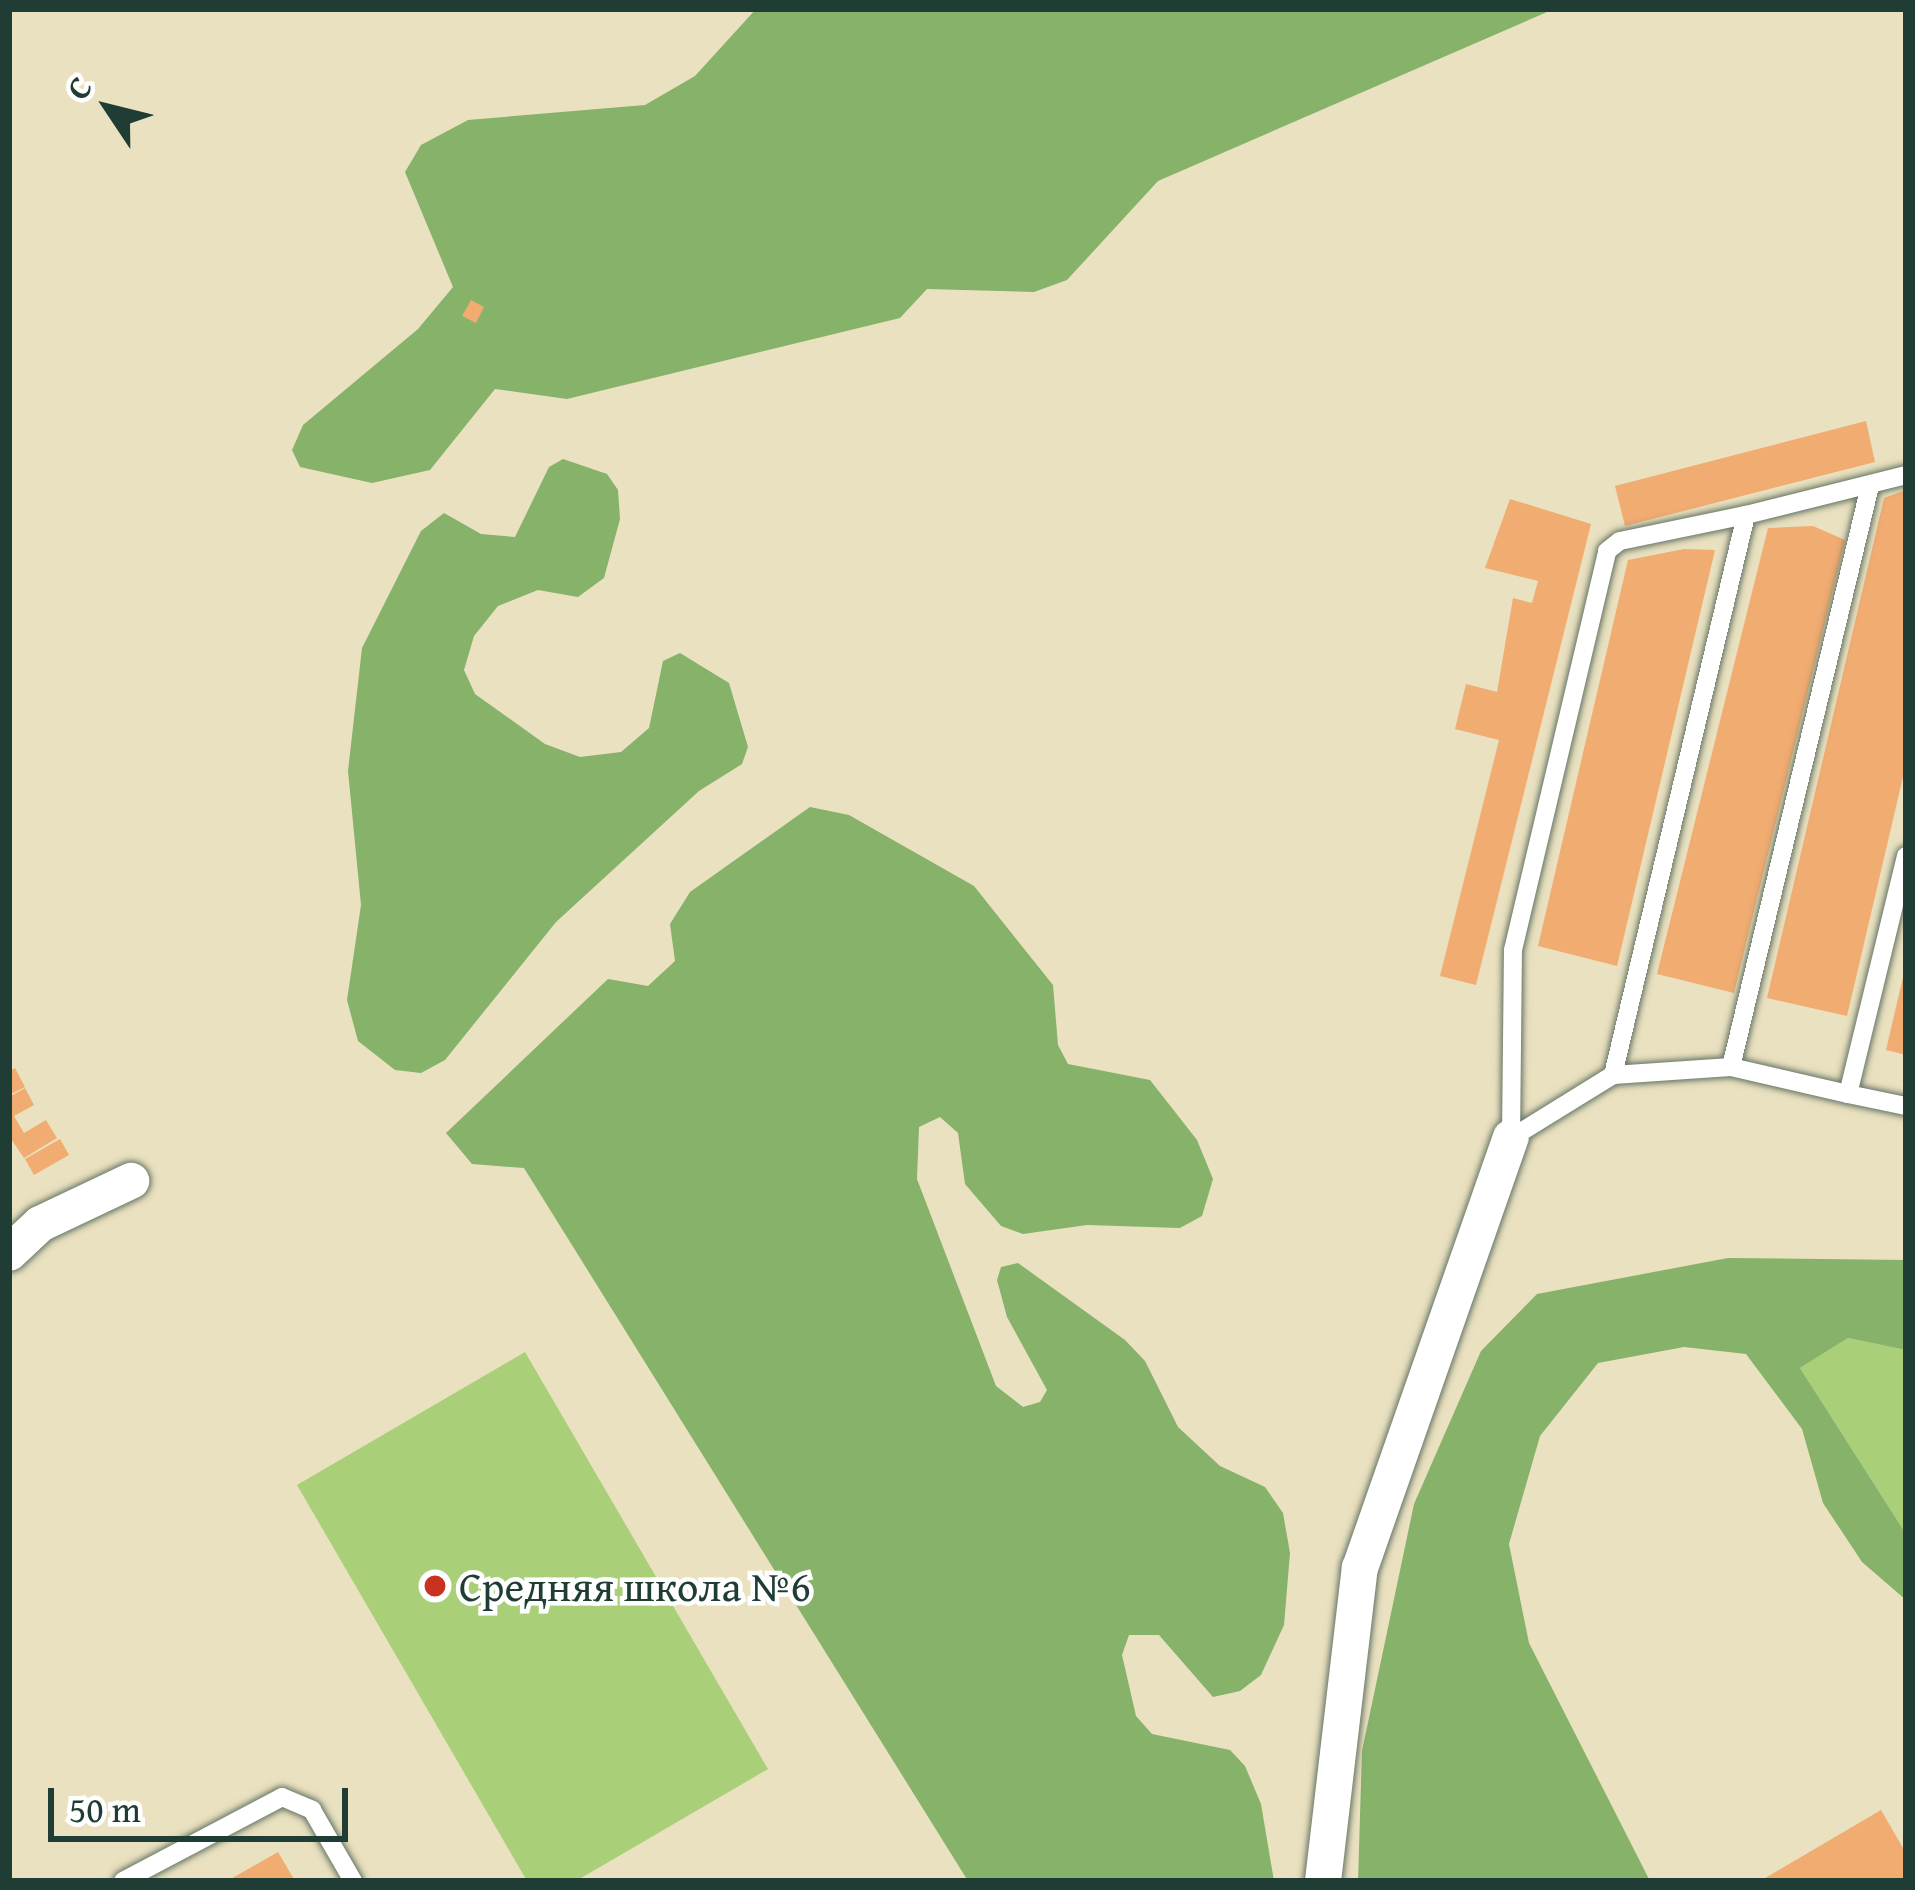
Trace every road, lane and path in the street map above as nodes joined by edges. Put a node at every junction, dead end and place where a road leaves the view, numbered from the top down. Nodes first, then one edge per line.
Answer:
1 (1906, 475) edge
2 (1870, 486) junction
3 (1746, 515) junction
4 (1906, 856) edge
5 (1731, 1066) junction
6 (1613, 1075) junction
7 (1847, 1094) junction
8 (1906, 1106) edge
9 (1511, 1138) junction
10 (131, 1181) dead end
11 (9, 1253) edge
12 (123, 1881) edge
13 (353, 1881) edge
14 (1323, 1881) edge

1 - 2 lane
2 - 3 lane
2 - 5 lane
3 - 6 lane
3 - 9 lane
4 - 7 lane
5 - 6 lane
5 - 7 lane
6 - 9 lane
7 - 8 lane
9 - 14 street
10 - 11 street
12 - 13 lane

